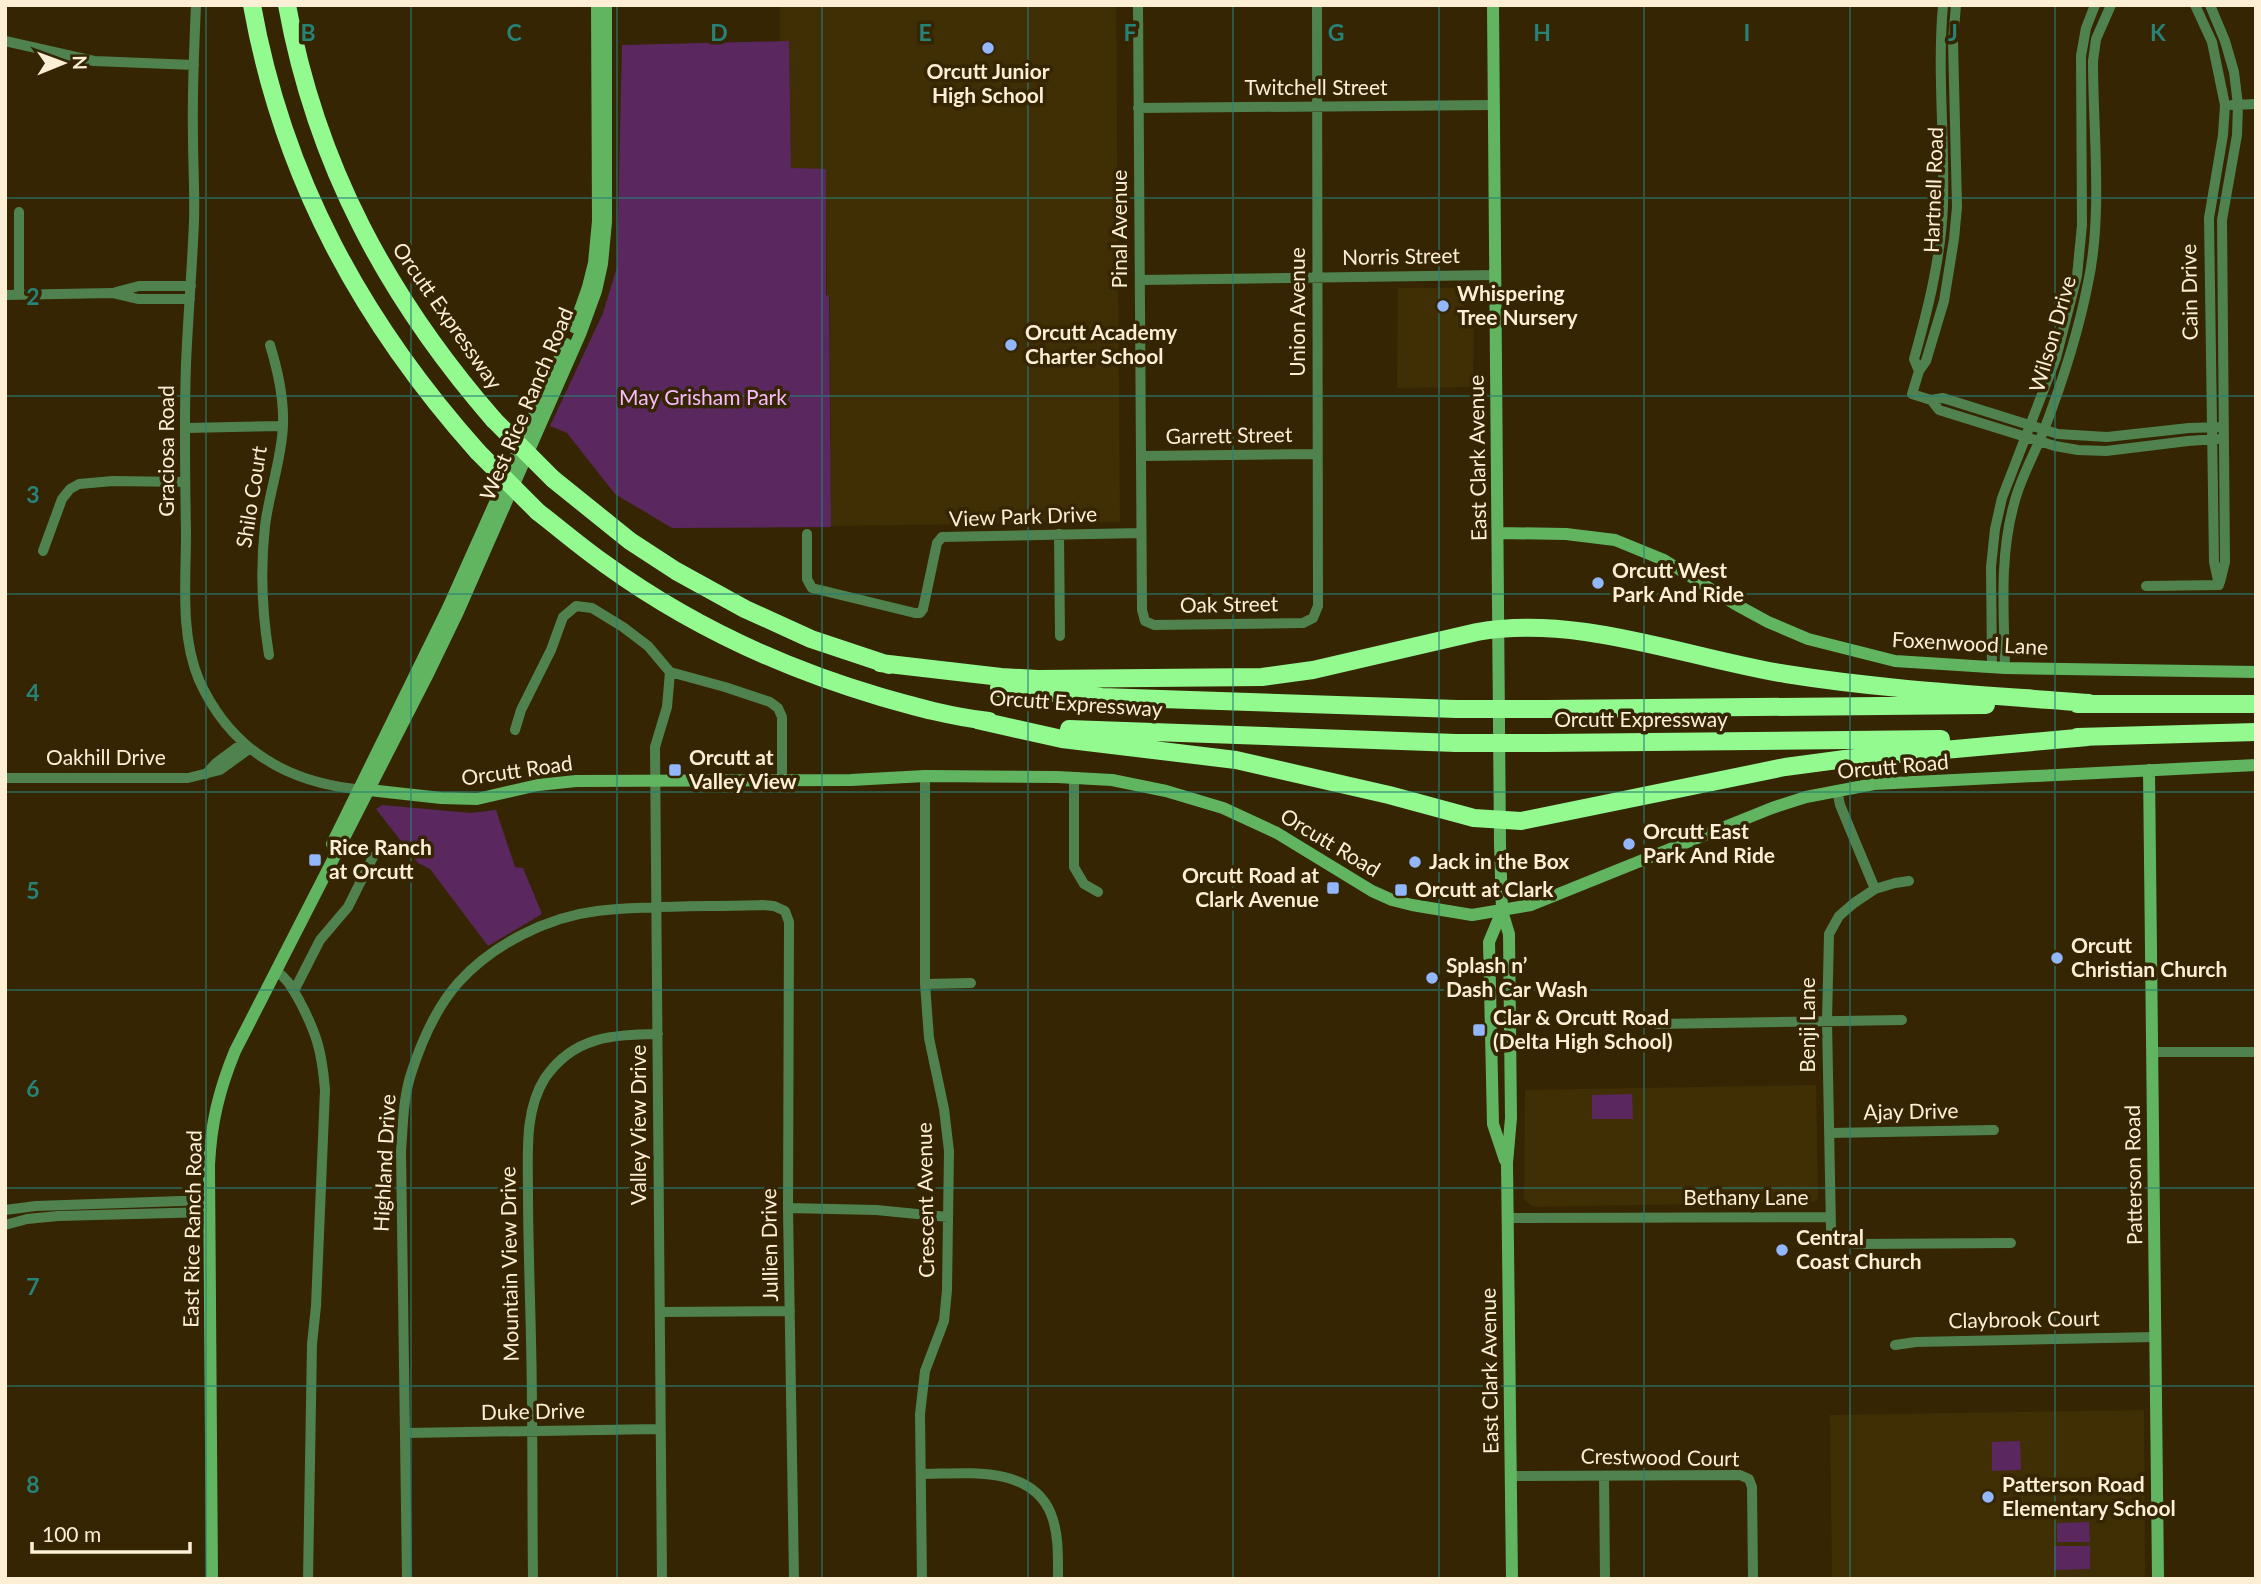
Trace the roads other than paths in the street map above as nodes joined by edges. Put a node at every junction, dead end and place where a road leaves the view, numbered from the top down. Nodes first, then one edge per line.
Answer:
1 (196, 5) edge
2 (252, 5) edge
3 (287, 5) edge
4 (597, 5) edge
5 (606, 5) edge
6 (1138, 5) edge
7 (1317, 5) edge
8 (1493, 5) edge
9 (1943, 5) edge
10 (1956, 5) edge
11 (2095, 5) edge
12 (2110, 5) edge
13 (2194, 5) edge
14 (2210, 5) edge
15 (5, 41) edge
16 (1940, 41) junction
17 (1953, 41) junction
18 (194, 65) junction
19 (2256, 104) edge
20 (1494, 105) junction
21 (2225, 105) junction
22 (2238, 105) junction
23 (1317, 107) junction
24 (1138, 108) junction
25 (2095, 161) junction
26 (2082, 162) junction
27 (1943, 171) junction
28 (1956, 171) junction
29 (19, 212) dead end
30 (1494, 275) junction
31 (1317, 278) junction
32 (1140, 280) junction
33 (191, 286) junction
34 (112, 293) junction
35 (2210, 293) junction
36 (2222, 293) junction
37 (5, 295) edge
38 (19, 295) junction
39 (190, 299) junction
40 (271, 345) dead end
41 (1919, 371) junction
42 (1931, 400) junction
43 (283, 426) junction
44 (2031, 427) junction
45 (2211, 427) junction
46 (2223, 427) junction
47 (186, 428) junction
48 (2044, 430) junction
49 (2026, 437) junction
50 (2223, 439) junction
51 (2211, 440) junction
52 (2039, 441) junction
53 (1318, 454) junction
54 (1141, 456) junction
55 (185, 482) junction
56 (1141, 533) junction
57 (1499, 533) junction
58 (807, 534) dead end
59 (1059, 534) junction
60 (43, 551) dead end
61 (2146, 586) dead end
62 (2219, 586) junction
63 (1313, 618) joint
64 (1145, 621) joint
65 (1499, 628) junction
66 (1060, 636) dead end
67 (268, 655) dead end
68 (880, 663) junction
69 (1998, 668) junction
70 (2256, 672) edge
71 (670, 673) junction
72 (2089, 704) junction
73 (2256, 704) edge
74 (977, 720) junction
75 (515, 730) dead end
76 (2256, 732) edge
77 (2088, 737) junction
78 (246, 746) junction
79 (2256, 765) edge
80 (2149, 770) junction
81 (925, 776) junction
82 (5, 778) edge
83 (1074, 778) junction
84 (782, 780) junction
85 (655, 781) junction
86 (364, 790) junction
87 (1837, 790) junction
88 (1500, 821) junction
89 (373, 857) dead end
90 (1909, 881) dead end
91 (1875, 889) junction
92 (1098, 892) dead end
93 (657, 908) junction
94 (785, 911) joint
95 (1502, 911) junction
96 (276, 971) junction
97 (971, 983) dead end
98 (926, 984) junction
99 (294, 991) junction
100 (1902, 1020) dead end
101 (1827, 1021) junction
102 (1657, 1024) dead end
103 (658, 1034) junction
104 (2152, 1052) junction
105 (2256, 1052) edge
106 (1994, 1130) dead end
107 (1829, 1133) junction
108 (1507, 1163) junction
109 (206, 1206) junction
110 (789, 1209) junction
111 (5, 1210) edge
112 (948, 1217) junction
113 (1830, 1217) junction
114 (1507, 1219) junction
115 (5, 1224) edge
116 (2011, 1243) dead end
117 (790, 1311) junction
118 (660, 1312) junction
119 (2155, 1337) junction
120 (1895, 1345) dead end
121 (660, 1429) junction
122 (531, 1432) junction
123 (406, 1433) junction
124 (921, 1474) junction
125 (1511, 1476) junction
126 (1604, 1476) junction
127 (204, 1579) edge
128 (212, 1579) edge
129 (308, 1579) edge
130 (407, 1579) edge
131 (533, 1579) edge
132 (662, 1579) edge
133 (794, 1579) edge
134 (922, 1579) edge
135 (1058, 1579) edge
136 (1512, 1579) edge
137 (1605, 1579) edge
138 (1753, 1579) edge
139 (2158, 1579) edge

1 - 18 street, Graciosa Road
2 - 74 highway, Orcutt Expressway, bridge
3 - 68 highway, Orcutt Expressway, bridge
4 - 86 main road, West Rice Ranch Road
5 - 86 main road, West Rice Ranch Road
6 - 24 street, Pinal Avenue
7 - 23 street, Union Avenue
8 - 20 main road, East Clark Avenue
9 - 16 street, Hartnell Road
10 - 17 street, Hartnell Road
11 - 26 street, Wilson Drive
12 - 25 street, Wilson Drive
13 - 21 street, Cain Drive
14 - 22 street, Cain Drive
15 - 18 street
16 - 17 street
16 - 27 street, Hartnell Road
17 - 28 street, Hartnell Road
18 - 33 street, Graciosa Road
19 - 22 street
20 - 23 street, Twitchell Street
20 - 30 main road, East Clark Avenue
21 - 22 street
21 - 35 street, Cain Drive
22 - 36 street, Cain Drive
23 - 24 street, Twitchell Street
23 - 31 street, Union Avenue
24 - 32 street, Pinal Avenue
25 - 26 street
25 - 48 street, Wilson Drive
26 - 44 street, Wilson Drive
27 - 28 street
27 - 41 street, Hartnell Road
28 - 41 street, Hartnell Road
29 - 38 street
30 - 31 street, Norris Street
30 - 57 main road, East Clark Avenue
31 - 32 street, Norris Street
31 - 53 street, Union Avenue
32 - 54 street, Pinal Avenue
33 - 34 street
33 - 39 street, Graciosa Road
34 - 38 street
34 - 39 street
35 - 36 street
35 - 45 street, Cain Drive
36 - 46 street, Cain Drive
37 - 38 street
39 - 47 street, Graciosa Road
40 - 43 street, Shilo Court
41 - 42 street, Hartnell Road
42 - 44 street
42 - 49 street, Hartnell Road
43 - 47 street
43 - 67 street, Shilo Court
44 - 48 street
44 - 49 street, Wilson Drive
45 - 46 street
45 - 48 street
45 - 51 street, Cain Drive
46 - 50 street, Cain Drive
47 - 55 street, Graciosa Road
48 - 52 street, Wilson Drive
49 - 52 street, Hartnell Road
49 - 69 street, Wilson Drive
50 - 51 street, Hartnell Road
50 - 62 street, Cain Drive
51 - 52 street, Hartnell Road
51 - 62 street, Cain Drive
52 - 69 street, Wilson Drive
53 - 54 street, Garrett Street
53 - 63 street, Union Avenue
54 - 56 street, Pinal Avenue
55 - 60 street
55 - 78 street, Graciosa Road
56 - 59 street, View Park Drive
56 - 64 street, Pinal Avenue
57 - 65 main road, East Clark Avenue
57 - 69 main road, Foxenwood Lane
58 - 59 street, View Park Drive
59 - 66 street
61 - 62 street
63 - 64 street, Oak Street
65 - 68 highway
65 - 72 highway
65 - 88 main road, East Clark Avenue
68 - 72 highway, Orcutt Expressway, bridge
69 - 70 main road, Foxenwood Lane
71 - 75 street
71 - 84 street
71 - 85 street, Valley View Drive
72 - 73 highway, Orcutt Expressway
74 - 77 highway, Orcutt Expressway, bridge
74 - 88 highway
76 - 77 highway, Orcutt Expressway
77 - 88 highway
78 - 82 street, Oakhill Drive
78 - 86 street, Graciosa Road
79 - 80 main road, Orcutt Road
80 - 87 main road, Orcutt Road
80 - 104 main road, Patterson Road
81 - 83 main road, Orcutt Road
81 - 84 main road, Orcutt Road
81 - 98 street, Crescent Avenue
83 - 92 street
83 - 95 main road, Orcutt Road
84 - 85 main road, Orcutt Road
85 - 86 main road, Orcutt Road
85 - 93 street, Valley View Drive
86 - 96 main road, East Rice Ranch Road
86 - 109 main road, East Rice Ranch Road
87 - 91 street
87 - 95 main road, Orcutt Road
88 - 95 main road, East Clark Avenue
89 - 99 street
90 - 91 street, Benji Lane
91 - 101 street, Benji Lane
93 - 94 street, Highland Drive
93 - 103 street, Valley View Drive
93 - 123 street, Highland Drive
94 - 110 street, Jullien Drive
95 - 108 main road, East Clark Avenue
95 - 108 main road, East Clark Avenue
96 - 99 street
96 - 109 main road, East Rice Ranch Road
97 - 98 street
98 - 112 street, Crescent Avenue
99 - 129 street
100 - 101 street
101 - 102 street
101 - 107 street, Benji Lane
103 - 118 street, Valley View Drive
103 - 122 street, Mountain View Drive
104 - 105 street
104 - 119 main road, Patterson Road
106 - 107 street, Ajay Drive
107 - 113 street, Benji Lane
108 - 114 main road, East Clark Avenue
109 - 111 street
109 - 115 street
109 - 127 main road, East Rice Ranch Road
109 - 128 main road, East Rice Ranch Road
110 - 112 street
110 - 117 street, Jullien Drive
112 - 124 street, Crescent Avenue
113 - 114 street, Bethany Lane
113 - 116 street, Bethany Lane
114 - 125 main road, East Clark Avenue
117 - 118 street
117 - 133 street, Jullien Drive
118 - 121 street, Valley View Drive
119 - 120 street, Claybrook Court
119 - 139 main road, Patterson Road
121 - 122 street, Duke Drive
121 - 132 street, Valley View Drive
122 - 123 street, Duke Drive
122 - 131 street, Mountain View Drive
123 - 130 street, Highland Drive
124 - 134 street, Crescent Avenue
124 - 135 street
125 - 126 street, Crestwood Court
125 - 136 main road, East Clark Avenue
126 - 137 street
126 - 138 street, Crestwood Court

